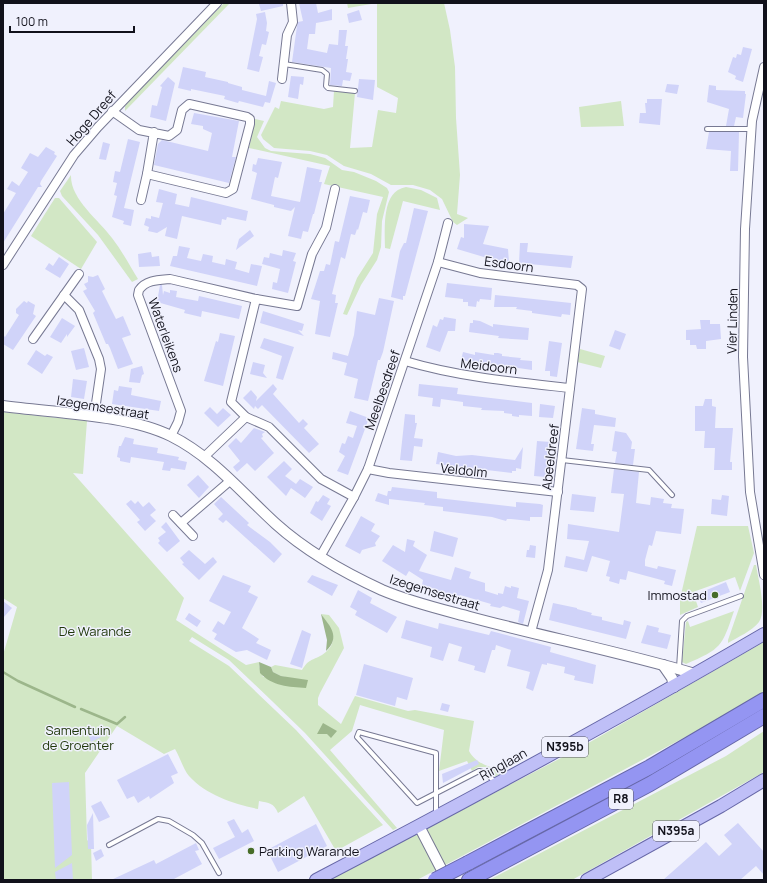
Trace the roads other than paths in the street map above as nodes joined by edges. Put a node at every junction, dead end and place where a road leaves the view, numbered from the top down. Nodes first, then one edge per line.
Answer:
1 (217, 3) edge
2 (291, 3) edge
3 (283, 63) junction
4 (764, 67) edge
5 (282, 79) dead end
6 (355, 91) dead end
7 (112, 111) junction
8 (707, 129) dead end
9 (752, 129) junction
10 (154, 132) junction
11 (146, 174) junction
12 (335, 189) dead end
13 (141, 200) dead end
14 (448, 223) dead end
15 (438, 262) junction
16 (3, 265) edge
17 (79, 274) dead end
18 (577, 285) joint
19 (64, 295) junction
20 (256, 299) junction
21 (33, 339) dead end
22 (405, 361) junction
23 (570, 388) junction
24 (3, 406) edge
25 (94, 417) junction
26 (246, 417) junction
27 (171, 436) junction
28 (204, 457) junction
29 (562, 460) junction
30 (368, 469) junction
31 (231, 480) junction
32 (558, 492) junction
33 (672, 495) dead end
34 (354, 498) junction
35 (173, 515) dead end
36 (181, 523) junction
37 (193, 536) dead end
38 (320, 557) junction
39 (764, 575) edge
40 (741, 596) dead end
41 (531, 632) junction
42 (764, 634) edge
43 (663, 665) junction
44 (679, 670) junction
45 (695, 674) junction
46 (674, 687) junction
47 (764, 700) edge
48 (764, 716) edge
49 (764, 780) edge
50 (497, 784) junction
51 (436, 793) junction
52 (436, 817) junction
53 (419, 826) junction
54 (109, 845) dead end
55 (219, 873) dead end
56 (472, 878) edge
57 (316, 880) edge
58 (435, 880) edge
59 (447, 880) edge
60 (587, 880) edge

1 - 7 street, Hoge Dreef
2 - 3 street
3 - 5 street
3 - 6 lane
4 - 9 street, Vier Linden
7 - 10 street
7 - 16 street, Hoge Dreef
8 - 9 lane
9 - 39 street, Vier Linden
10 - 11 street
10 - 11 street
11 - 13 street
12 - 20 street, Waterleikens
14 - 15 street, Meelbesdreef
15 - 18 street, Esdoorn
15 - 22 street, Meelbesdreef
17 - 19 street
18 - 23 street, Abeeldreef
19 - 21 street
19 - 25 street
20 - 26 street
20 - 27 street, Waterleikens
22 - 23 street, Meidoorn
22 - 30 street, Meelbesdreef
23 - 29 street, Abeeldreef
24 - 25 street, Izegemsestraat
25 - 27 street, Izegemsestraat
26 - 28 street
26 - 34 street
27 - 28 street, Izegemsestraat
28 - 31 street, Izegemsestraat
29 - 32 street, Abeeldreef
29 - 33 lane
30 - 32 street, Veldolm
30 - 34 street, Meelbesdreef
31 - 36 street
31 - 38 street, Izegemsestraat
32 - 41 street, Abeeldreef
34 - 38 street, Meelbesdreef
35 - 36 street
36 - 37 street
38 - 41 street, Izegemsestraat
40 - 44 lane
41 - 43 street, Izegemsestraat
42 - 45 main road, Ringlaan / N395b
43 - 44 street, Izegemsestraat
43 - 46 street
44 - 45 street, Izegemsestraat
45 - 46 main road, Ringlaan / N395b
46 - 50 main road, Ringlaan / N395b
47 - 58 highway, R8, bridge
48 - 56 highway, R8
49 - 60 main road, N395a
50 - 51 lane
50 - 52 main road, Ringlaan / N395b
51 - 51 lane
51 - 52 lane
52 - 53 main road, Ringlaan / N395b
53 - 57 main road, Ringlaan / N395b
53 - 59 street
54 - 55 lane

